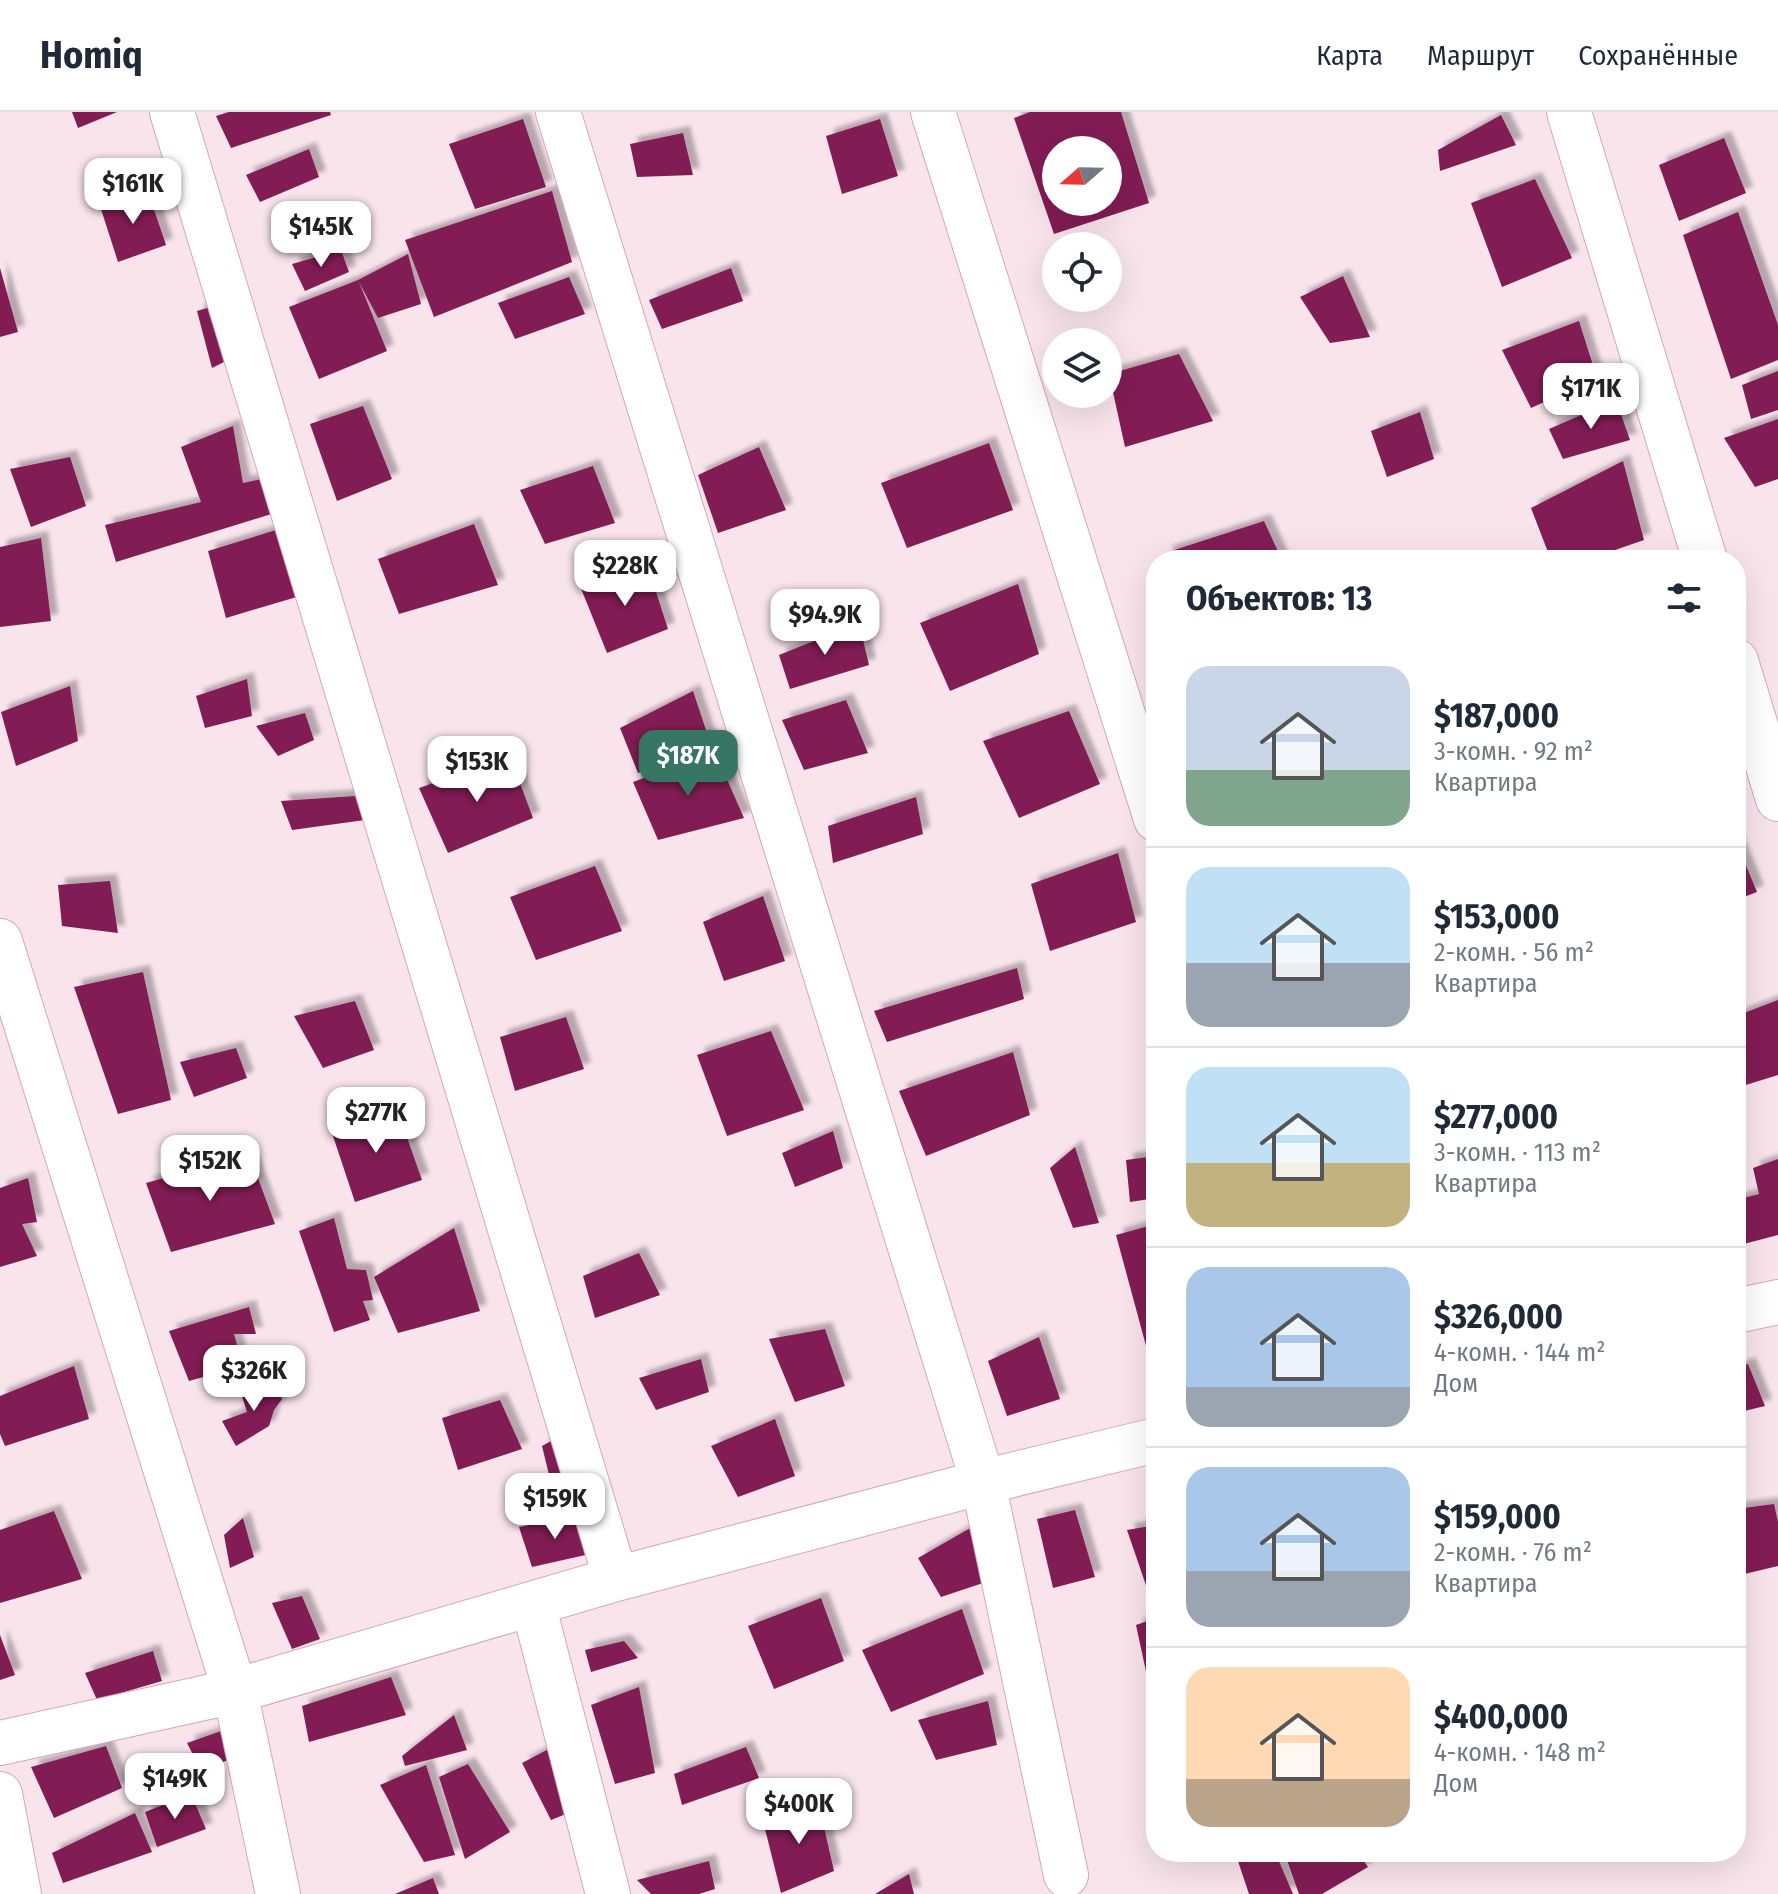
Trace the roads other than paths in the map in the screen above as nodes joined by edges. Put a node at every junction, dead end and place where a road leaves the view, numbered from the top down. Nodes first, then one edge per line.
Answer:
1 (172, 112) edge
2 (558, 112) edge
3 (933, 112) edge
4 (1569, 112) edge
5 (1702, 550) edge
6 (1746, 694) edge
7 (1146, 787) edge
8 (1778, 799) edge
9 (0, 941) edge
10 (1778, 1302) edge
11 (1746, 1309) edge
12 (1146, 1442) edge
13 (983, 1482) junction
14 (616, 1579) junction
15 (533, 1604) junction
16 (235, 1691) junction
17 (0, 1743) edge
18 (0, 1794) edge
19 (1066, 1875) dead end
20 (19, 1894) edge
21 (278, 1894) edge
22 (608, 1894) edge

1 - 14 street
2 - 13 street
3 - 7 street
4 - 5 street
6 - 8 street
9 - 16 street
10 - 11 street
12 - 13 street
13 - 14 street
13 - 19 street
14 - 15 street
15 - 16 street
15 - 22 street
16 - 17 street
16 - 21 street
18 - 20 street

